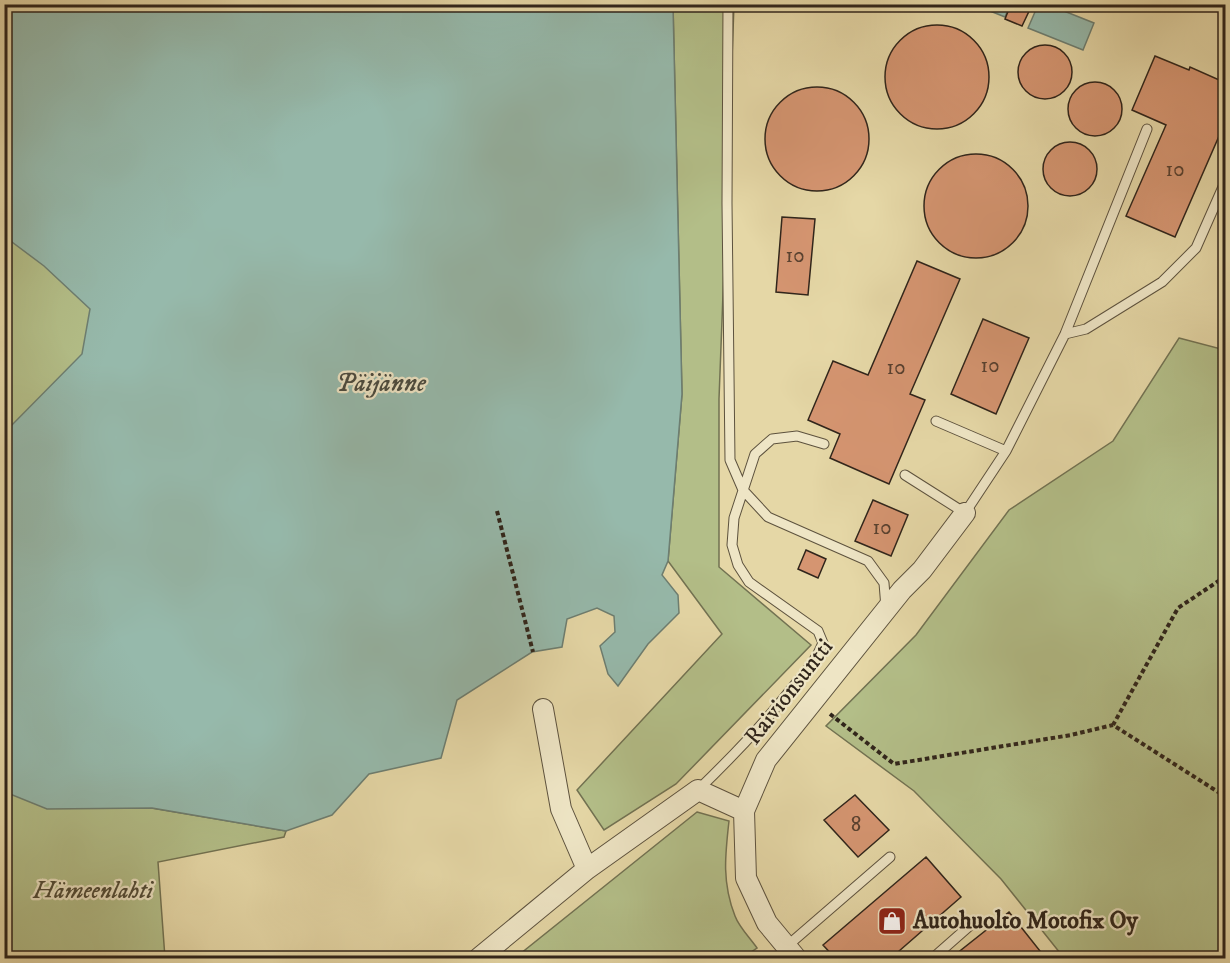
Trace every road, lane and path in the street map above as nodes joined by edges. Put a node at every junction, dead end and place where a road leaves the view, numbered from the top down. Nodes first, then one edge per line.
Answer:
1 (728, 4) edge
2 (1147, 129) dead end
3 (1226, 180) edge
4 (1065, 333) junction
5 (936, 421) dead end
6 (824, 444) dead end
7 (1006, 451) junction
8 (905, 475) dead end
9 (743, 490) junction
10 (497, 510) dead end
11 (965, 513) junction
12 (1226, 576) edge
13 (886, 610) junction
14 (532, 652) dead end
15 (812, 702) junction
16 (543, 709) dead end
17 (1113, 725) junction
18 (698, 790) junction
19 (1226, 797) edge
20 (744, 811) junction
21 (890, 857) dead end
22 (587, 869) junction
23 (975, 921) dead end
24 (791, 953) edge
25 (479, 958) edge
26 (933, 958) edge

1 - 9 lane
2 - 4 lane
3 - 4 lane
4 - 7 lane
5 - 7 lane
6 - 9 lane
7 - 11 lane
8 - 11 lane
9 - 13 lane
9 - 18 lane
10 - 14 path
11 - 13 street, Raivionsuntti
12 - 17 path
13 - 15 street, Raivionsuntti
15 - 17 path
15 - 20 street, Raivionsuntti
16 - 22 street
17 - 19 path
18 - 20 street
18 - 22 street
20 - 24 street, Raivionsuntti
21 - 24 lane
22 - 25 street
23 - 26 lane

